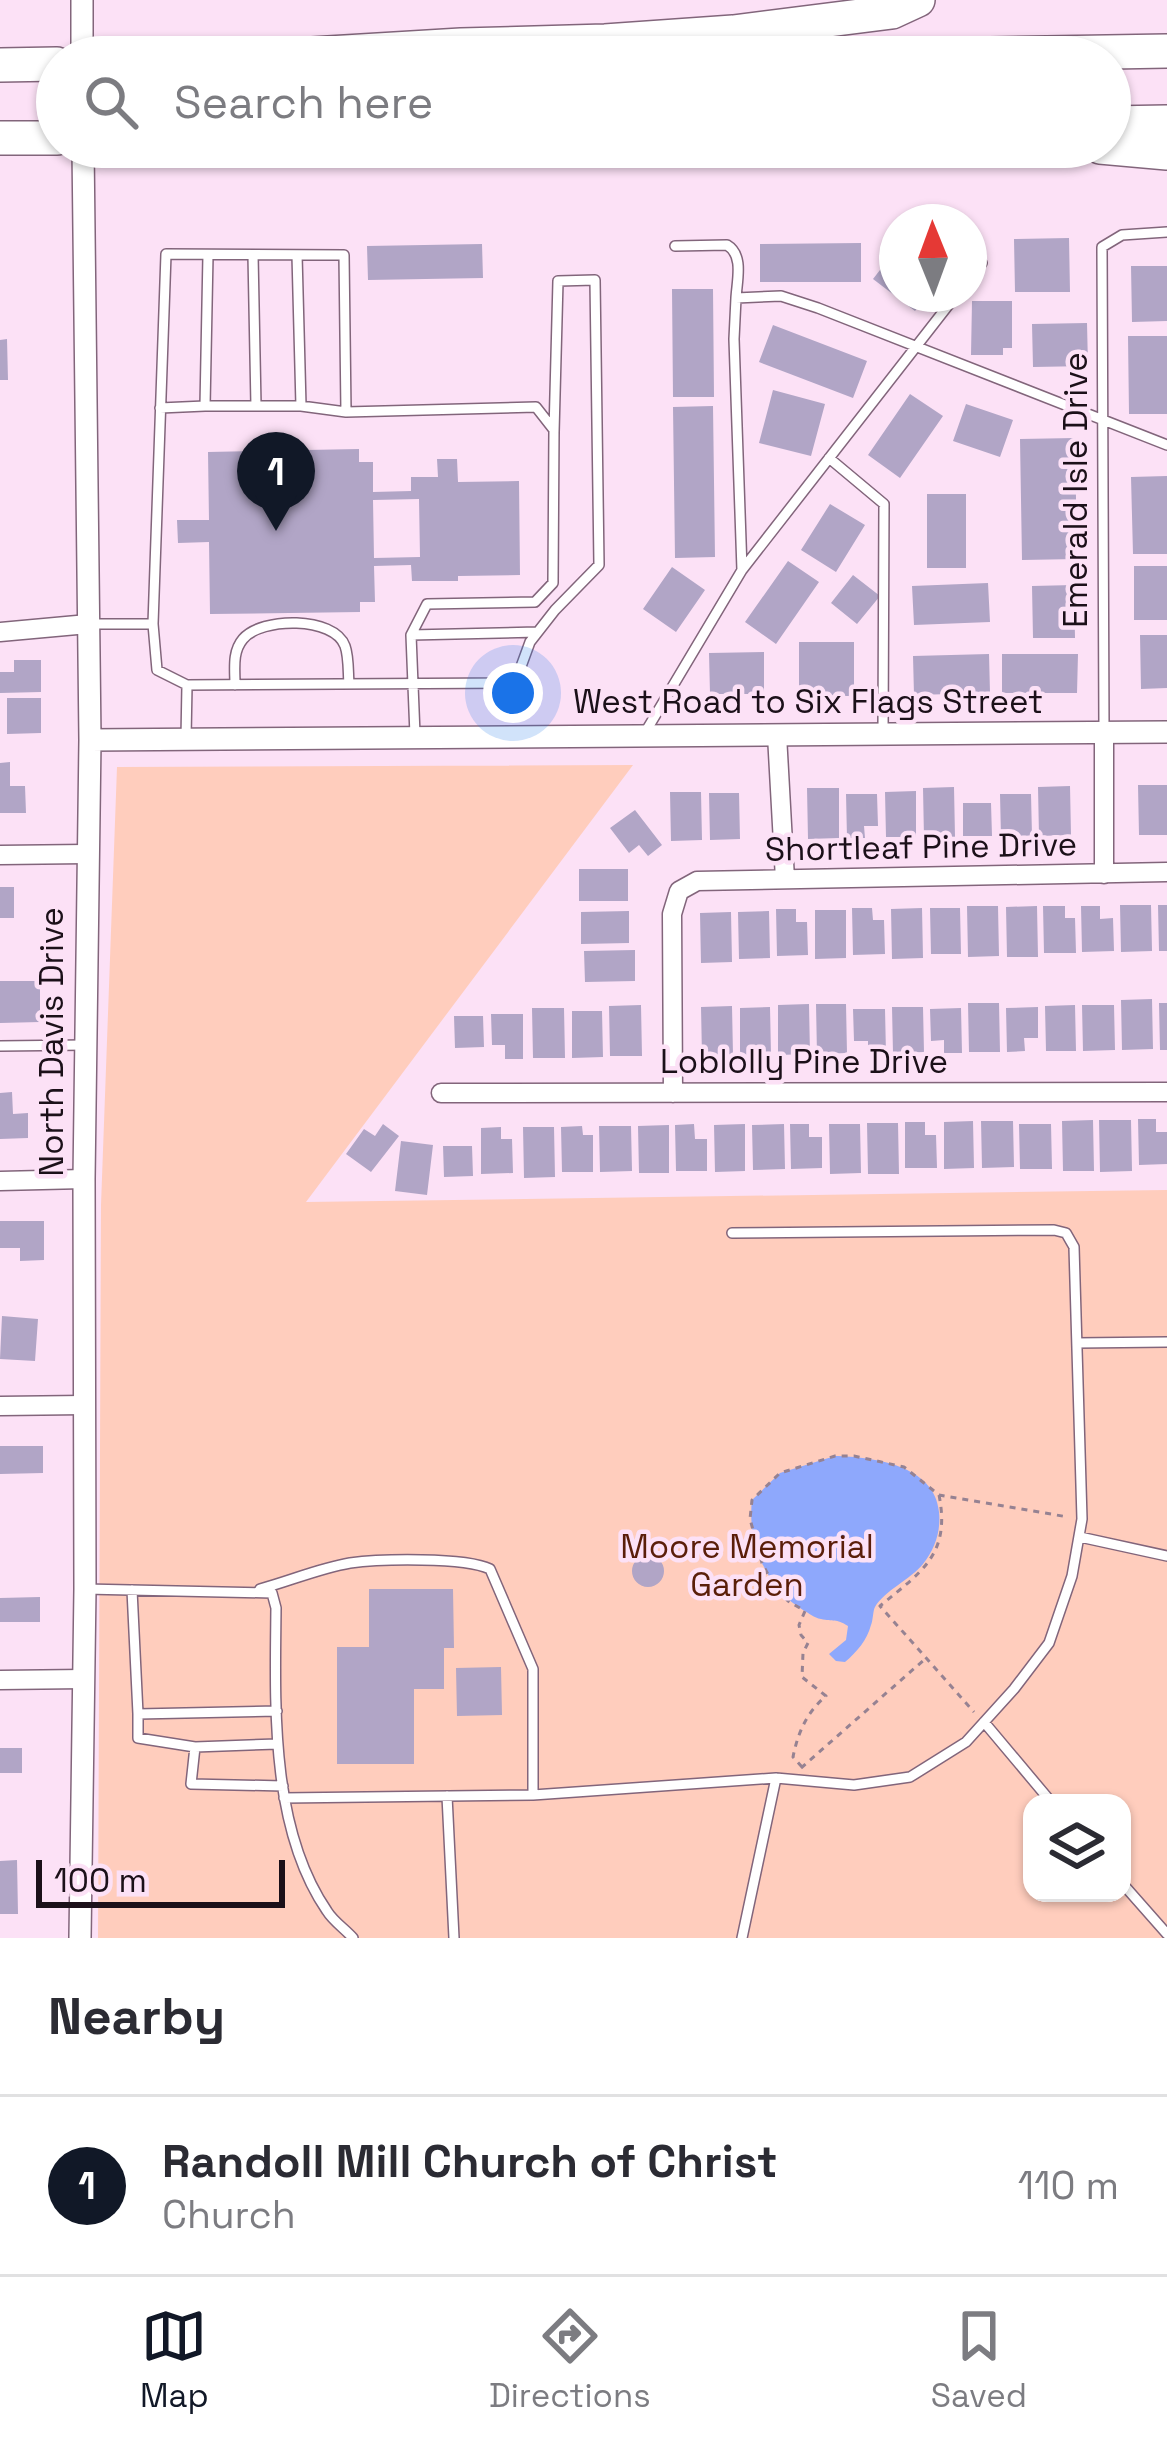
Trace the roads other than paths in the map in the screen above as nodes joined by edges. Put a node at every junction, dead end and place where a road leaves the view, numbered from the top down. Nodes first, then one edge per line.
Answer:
1 (82, 0) edge
2 (918, 0) edge
3 (82, 36) edge
4 (676, 36) edge
5 (1167, 51) edge
6 (1131, 52) edge
7 (36, 64) edge
8 (0, 65) edge
9 (1167, 122) edge
10 (1131, 123) edge
11 (0, 138) edge
12 (36, 138) edge
13 (1131, 150) edge
14 (1167, 153) edge
15 (83, 168) edge
16 (1167, 232) edge
17 (675, 246) dead end
18 (208, 255) junction
19 (253, 255) junction
20 (297, 255) junction
21 (736, 298) junction
22 (942, 312) edge
23 (915, 346) junction
24 (205, 406) junction
25 (256, 406) junction
26 (301, 406) junction
27 (160, 408) junction
28 (346, 412) junction
29 (1102, 421) junction
30 (554, 434) junction
31 (1167, 445) edge
32 (829, 458) junction
33 (742, 570) junction
34 (152, 624) junction
35 (88, 625) junction
36 (0, 632) edge
37 (537, 632) junction
38 (411, 635) junction
39 (349, 684) junction
40 (413, 684) junction
41 (187, 685) junction
42 (235, 685) junction
43 (1167, 732) edge
44 (1103, 733) junction
45 (883, 734) junction
46 (778, 735) junction
47 (643, 736) junction
48 (415, 737) junction
49 (186, 739) junction
50 (90, 740) junction
51 (86, 854) junction
52 (0, 855) edge
53 (1167, 872) edge
54 (1104, 874) junction
55 (785, 879) junction
56 (85, 1045) junction
57 (0, 1046) edge
58 (1167, 1092) edge
59 (441, 1093) dead end
60 (673, 1093) junction
61 (84, 1179) junction
62 (0, 1181) edge
63 (732, 1233) dead end
64 (1167, 1342) edge
65 (1077, 1343) junction
66 (84, 1405) junction
67 (0, 1406) edge
68 (1080, 1537) junction
69 (1167, 1556) edge
70 (85, 1589) junction
71 (132, 1589) junction
72 (255, 1591) junction
73 (84, 1679) junction
74 (0, 1680) edge
75 (277, 1711) junction
76 (138, 1714) junction
77 (984, 1722) junction
78 (277, 1744) junction
79 (195, 1747) junction
80 (776, 1778) junction
81 (284, 1792) junction
82 (1044, 1794) edge
83 (533, 1795) junction
84 (447, 1796) junction
85 (1131, 1893) edge
86 (1167, 1934) edge
87 (80, 1938) edge
88 (353, 1938) edge
89 (454, 1938) edge
90 (742, 1938) edge

1 - 3 street
2 - 4 highway
5 - 6 highway
7 - 8 highway
9 - 10 highway
11 - 12 highway
13 - 14 highway
15 - 35 street, North Davis Drive
16 - 29 lane, Emerald Isle Drive
17 - 21 lane
18 - 19 lane
18 - 24 lane
18 - 27 lane
19 - 20 lane
19 - 25 lane
20 - 26 lane
20 - 28 lane
21 - 23 lane
21 - 33 lane
22 - 23 lane
23 - 29 lane
23 - 32 lane
24 - 25 lane
24 - 27 lane
25 - 26 lane
26 - 28 lane
27 - 34 lane
28 - 30 lane
29 - 31 lane
29 - 44 lane, Emerald Isle Drive
30 - 37 lane
30 - 38 lane
32 - 33 lane
32 - 45 lane
33 - 47 lane
34 - 35 lane
34 - 41 lane
35 - 36 street
35 - 50 street, North Davis Drive
37 - 38 lane
37 - 40 lane
38 - 40 lane
39 - 40 lane
39 - 42 lane
39 - 42 lane
40 - 48 lane
41 - 42 lane
41 - 49 lane
43 - 44 street, West Road to Six Flags Street
44 - 45 street, West Road to Six Flags Street
44 - 54 street
45 - 46 street, West Road to Six Flags Street
46 - 47 street, West Road to Six Flags Street
46 - 55 street
47 - 48 street, West Road to Six Flags Street
48 - 49 street, West Road to Six Flags Street
49 - 50 street, West Road to Six Flags Street
50 - 51 street, North Davis Drive
51 - 52 street
51 - 56 street, North Davis Drive
53 - 54 street, Shortleaf Pine Drive
54 - 55 street, Shortleaf Pine Drive
55 - 60 street, Shortleaf Pine Drive
56 - 57 lane
56 - 61 street, North Davis Drive
58 - 60 street, Loblolly Pine Drive
59 - 60 street, Loblolly Pine Drive
61 - 62 street
61 - 66 street, North Davis Drive
63 - 65 lane
64 - 65 lane
65 - 68 lane
66 - 67 street
66 - 70 street, North Davis Drive
68 - 69 lane
68 - 77 lane
70 - 71 lane
70 - 73 street, North Davis Drive
71 - 72 lane
71 - 76 lane
72 - 75 lane
72 - 83 lane
73 - 74 street
73 - 87 street, North Davis Drive
75 - 76 lane
75 - 78 lane
76 - 79 lane
77 - 80 lane
77 - 82 lane
78 - 79 lane
78 - 81 lane
79 - 81 lane
80 - 83 lane
80 - 90 lane
81 - 84 lane
81 - 88 lane
83 - 84 lane
84 - 89 lane
85 - 86 lane

